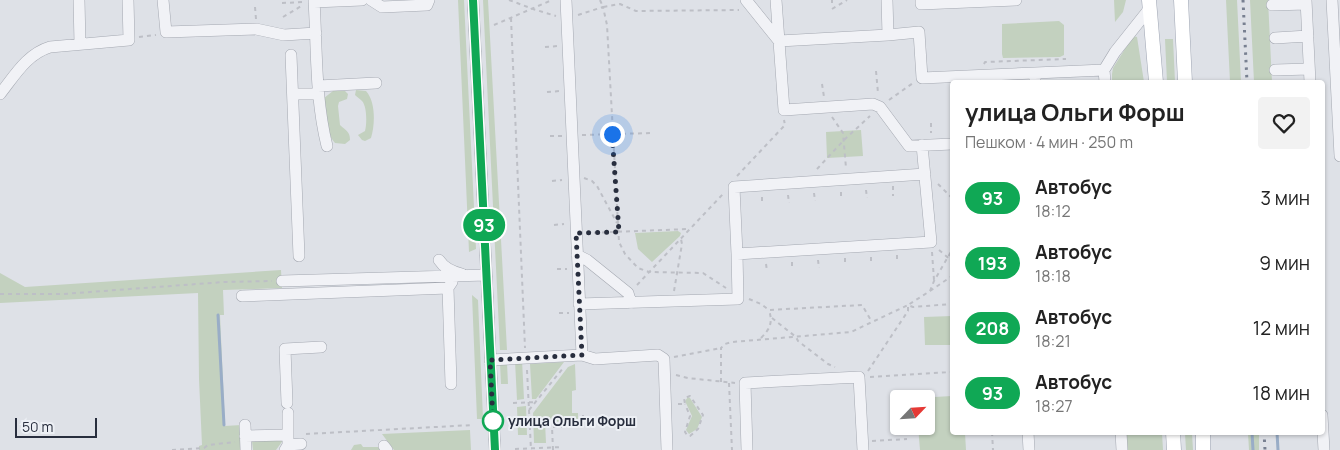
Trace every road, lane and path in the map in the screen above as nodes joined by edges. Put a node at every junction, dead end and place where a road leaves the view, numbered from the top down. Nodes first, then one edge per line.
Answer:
1 (79, 0) edge
2 (128, 0) edge
3 (164, 0) edge
4 (362, 0) edge
5 (371, 0) edge
6 (429, 0) edge
7 (472, 0) edge
8 (509, 0) edge
9 (552, 0) edge
10 (566, 0) edge
11 (600, 0) edge
12 (746, 0) edge
13 (776, 0) edge
14 (847, 0) edge
15 (887, 0) edge
16 (921, 0) edge
17 (1016, 0) edge
18 (1181, 0) edge
19 (1332, 0) edge
20 (314, 1) edge
21 (983, 1) edge
22 (284, 2) edge
23 (1306, 2) edge
24 (1149, 4) edge
25 (1272, 5) dead end
26 (603, 7) junction
27 (533, 9) junction
28 (832, 9) dead end
29 (754, 10) junction
30 (283, 18) dead end
31 (511, 18) junction
32 (567, 18) junction
33 (494, 25) dead end
34 (166, 32) junction
35 (316, 34) junction
36 (888, 35) junction
37 (129, 36) junction
38 (1308, 36) junction
39 (1274, 38) dead end
40 (779, 41) junction
41 (80, 44) junction
42 (291, 55) dead end
43 (1309, 69) junction
44 (1104, 70) junction
45 (1275, 70) dead end
46 (876, 71) dead end
47 (922, 78) junction
48 (1035, 78) edge
49 (1105, 80) edge
50 (1156, 80) edge
51 (1185, 80) edge
52 (1310, 80) edge
53 (376, 83) dead end
54 (318, 90) junction
55 (0, 94) edge
56 (293, 94) junction
57 (880, 107) junction
58 (825, 108) junction
59 (784, 110) junction
60 (651, 133) dead end
61 (618, 134) dead end
62 (844, 140) junction
63 (950, 144) edge
64 (922, 145) junction
65 (327, 146) dead end
66 (1340, 156) edge
67 (818, 169) dead end
68 (925, 174) junction
69 (574, 179) junction
70 (847, 180) junction
71 (734, 187) junction
72 (618, 226) junction
73 (690, 229) junction
74 (619, 232) junction
75 (576, 233) junction
76 (681, 238) junction
77 (931, 242) junction
78 (737, 254) junction
79 (950, 254) edge
80 (577, 255) junction
81 (299, 256) dead end
82 (948, 258) junction
83 (439, 260) dead end
84 (649, 272) junction
85 (677, 273) junction
86 (486, 275) junction
87 (468, 276) junction
88 (950, 277) edge
89 (282, 281) joint
90 (934, 281) junction
91 (448, 288) junction
92 (930, 291) junction
93 (0, 294) edge
94 (242, 296) dead end
95 (630, 298) junction
96 (738, 299) junction
97 (673, 301) junction
98 (579, 304) junction
99 (908, 304) junction
100 (950, 304) edge
101 (769, 310) junction
102 (772, 318) junction
103 (872, 322) junction
104 (796, 337) junction
105 (760, 339) junction
106 (321, 347) dead end
107 (721, 348) junction
108 (582, 355) junction
109 (568, 356) junction
110 (526, 358) junction
111 (664, 359) junction
112 (490, 360) junction
113 (836, 367) dead end
114 (664, 372) junction
115 (950, 372) edge
116 (721, 382) junction
117 (729, 383) junction
118 (745, 383) junction
119 (451, 384) dead end
120 (529, 402) junction
121 (536, 402) junction
122 (513, 403) dead end
123 (665, 404) junction
124 (685, 404) junction
125 (529, 410) junction
126 (583, 415) dead end
127 (473, 425) dead end
128 (245, 431) junction
129 (992, 435) edge
130 (1028, 435) edge
131 (1121, 435) edge
132 (1173, 435) edge
133 (1202, 435) edge
134 (1323, 435) edge
135 (907, 439) dead end
136 (287, 443) edge
137 (301, 444) dead end
138 (863, 446) edge
139 (562, 448) dead end
140 (515, 449) edge
141 (531, 449) edge
142 (553, 449) edge
143 (172, 450) edge
144 (246, 450) edge
145 (495, 450) edge
146 (667, 450) edge
147 (732, 450) edge
148 (747, 450) edge
149 (993, 450) edge
150 (1029, 450) edge
151 (1122, 450) edge
152 (1174, 450) edge
153 (1203, 450) edge
154 (1324, 450) edge

1 - 41 street
2 - 37 street
3 - 34 street
4 - 20 street
5 - 6 street
7 - 86 street
8 - 27 path
9 - 27 path
10 - 32 street
11 - 26 path
12 - 29 street
13 - 40 street
14 - 28 path
15 - 36 street
16 - 21 street
17 - 21 street
18 - 51 main road
19 - 66 street
20 - 35 street
22 - 30 path
23 - 25 street
23 - 38 street
24 - 44 street
24 - 50 main road
26 - 29 path
26 - 32 path
26 - 72 path
27 - 31 path
27 - 32 path
29 - 40 street
31 - 33 path
31 - 110 path
32 - 69 street
34 - 35 street
34 - 37 path
35 - 54 street
36 - 40 street
36 - 47 street
37 - 41 street
38 - 39 street
38 - 43 street
40 - 59 street
41 - 55 street
42 - 56 street
43 - 45 street
43 - 52 street
44 - 48 street
44 - 49 street
46 - 57 path
47 - 48 street
47 - 57 path
53 - 54 street
54 - 56 street
54 - 65 street
56 - 81 street
57 - 58 street
57 - 62 path
57 - 64 street
58 - 59 street
58 - 62 path
59 - 71 path
60 - 61 path
62 - 67 path
62 - 70 path
63 - 64 street
64 - 68 street
68 - 70 street
68 - 77 street
69 - 72 path
69 - 75 street
70 - 71 street
71 - 73 path
71 - 78 street
72 - 74 path
73 - 74 path
73 - 76 path
74 - 75 path
74 - 84 path
75 - 80 street
76 - 84 path
76 - 85 path
77 - 78 street
77 - 82 path
77 - 90 path
78 - 96 street
79 - 82 path
80 - 95 street
80 - 98 street
82 - 90 path
83 - 87 street
84 - 85 path
84 - 95 path
85 - 96 path
85 - 97 path
86 - 87 street
86 - 112 street
87 - 89 street
87 - 91 street
88 - 92 path
89 - 93 path
90 - 92 path
91 - 94 street
91 - 119 street
92 - 99 path
95 - 97 street
95 - 98 street
96 - 97 street
96 - 101 path
98 - 108 street
99 - 100 path
99 - 103 path
99 - 115 path
101 - 102 path
101 - 103 path
102 - 104 path
102 - 105 path
103 - 104 path
104 - 105 path
104 - 113 path
105 - 107 path
106 - 136 street
107 - 111 path
107 - 116 path
108 - 109 street
108 - 111 street
109 - 110 street
109 - 121 path
110 - 112 street
110 - 120 path
111 - 114 street
112 - 145 street
114 - 116 path
114 - 123 street
116 - 117 path
117 - 118 path
117 - 147 path
118 - 138 street
118 - 148 street
120 - 121 path
120 - 122 path
120 - 125 path
121 - 125 path
123 - 124 path
123 - 146 street
124 - 124 path
125 - 141 path
126 - 142 path
127 - 136 path
128 - 136 street
128 - 143 path
128 - 144 street
129 - 149 path
130 - 150 street
131 - 151 street
132 - 152 main road
133 - 153 main road
134 - 154 street
135 - 138 path
136 - 137 street
139 - 142 path
140 - 141 path
141 - 142 path

